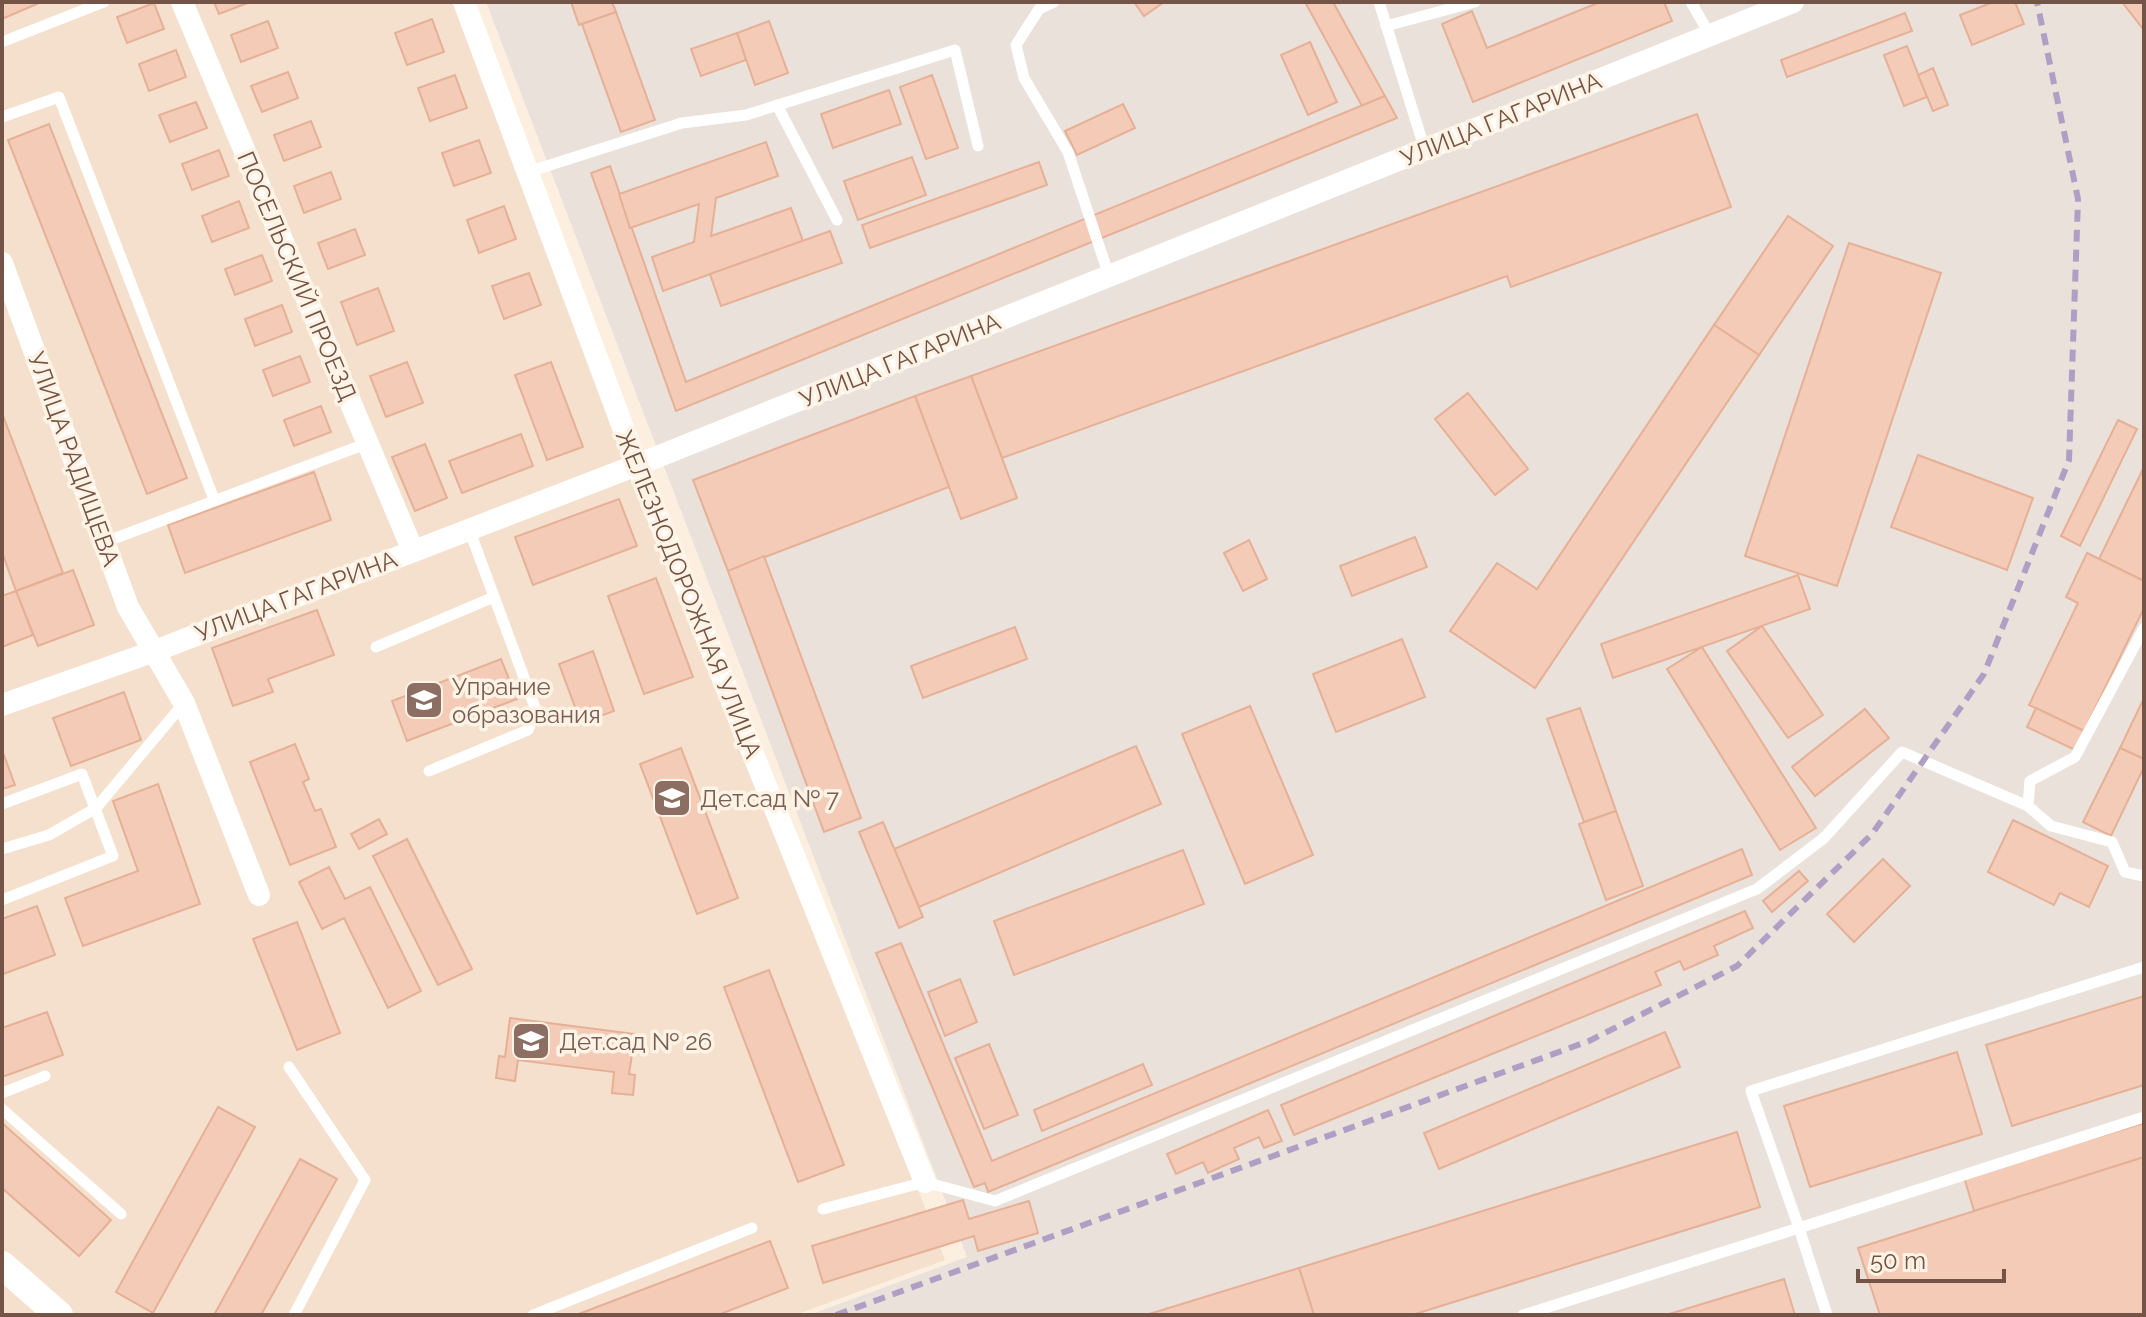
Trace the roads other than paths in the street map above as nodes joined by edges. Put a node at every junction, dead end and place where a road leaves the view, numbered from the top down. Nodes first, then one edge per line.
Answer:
1 (104, 2) edge
2 (182, 2) edge
3 (464, 2) edge
4 (1054, 2) edge
5 (1379, 2) edge
6 (1475, 2) edge
7 (1691, 2) edge
8 (1793, 2) edge
9 (1386, 26) junction
10 (1710, 35) junction
11 (2, 42) edge
12 (777, 105) junction
13 (2, 117) edge
14 (978, 146) dead end
15 (1425, 150) junction
16 (528, 172) junction
17 (837, 220) dead end
18 (2, 263) edge
19 (1109, 276) junction
20 (368, 443) junction
21 (637, 465) junction
22 (214, 499) junction
23 (469, 529) junction
24 (105, 542) junction
25 (413, 551) junction
26 (494, 597) junction
27 (2144, 628) edge
28 (376, 647) dead end
29 (155, 651) junction
30 (184, 703) junction
31 (2, 705) edge
32 (429, 771) dead end
33 (2, 804) edge
34 (2028, 806) junction
35 (96, 808) junction
36 (2, 849) edge
37 (2144, 876) edge
38 (259, 895) dead end
39 (2, 900) edge
40 (2144, 967) edge
41 (289, 1067) dead end
42 (45, 1076) dead end
43 (2, 1093) edge
44 (2, 1109) edge
45 (2144, 1117) edge
46 (925, 1182) junction
47 (823, 1209) dead end
48 (121, 1214) dead end
49 (752, 1228) dead end
50 (1799, 1228) junction
51 (2, 1265) edge
52 (59, 1315) edge
53 (294, 1315) edge
54 (533, 1315) edge
55 (1523, 1315) edge
56 (1827, 1315) edge

1 - 11 lane
2 - 20 street, ПОСЕЛЬСКИЙ ПРОЕЗД
3 - 16 street, ЖЕЛЕЗНОДОРОЖНАЯ УЛИЦА
4 - 19 lane
5 - 9 lane
6 - 9 lane
7 - 10 lane
8 - 10 street, УЛИЦА ГАГАРИНА
9 - 15 lane
10 - 15 street, УЛИЦА ГАГАРИНА
12 - 14 lane
12 - 16 lane
12 - 17 lane
13 - 22 lane
15 - 19 street, УЛИЦА ГАГАРИНА
16 - 21 street, ЖЕЛЕЗНОДОРОЖНАЯ УЛИЦА
18 - 24 street, УЛИЦА РАДИЩЕВА
19 - 21 street, УЛИЦА ГАГАРИНА
20 - 22 lane
20 - 25 street, ПОСЕЛЬСКИЙ ПРОЕЗД
21 - 23 street, УЛИЦА ГАГАРИНА
21 - 46 street, ЖЕЛЕЗНОДОРОЖНАЯ УЛИЦА
22 - 24 lane
23 - 25 street, УЛИЦА ГАГАРИНА
23 - 26 lane
24 - 29 street, УЛИЦА РАДИЩЕВА
25 - 29 street, УЛИЦА ГАГАРИНА
26 - 28 lane
26 - 32 lane
27 - 34 lane
29 - 30 street, УЛИЦА РАДИЩЕВА
29 - 31 street, УЛИЦА ГАГАРИНА
30 - 35 lane
30 - 38 street, УЛИЦА РАДИЩЕВА
33 - 35 lane
34 - 37 lane
34 - 46 lane
35 - 36 lane
35 - 39 lane
40 - 50 lane
41 - 53 lane
42 - 43 lane
44 - 48 lane
45 - 50 lane
46 - 47 lane
49 - 54 lane
50 - 55 lane
50 - 56 lane
51 - 52 street

